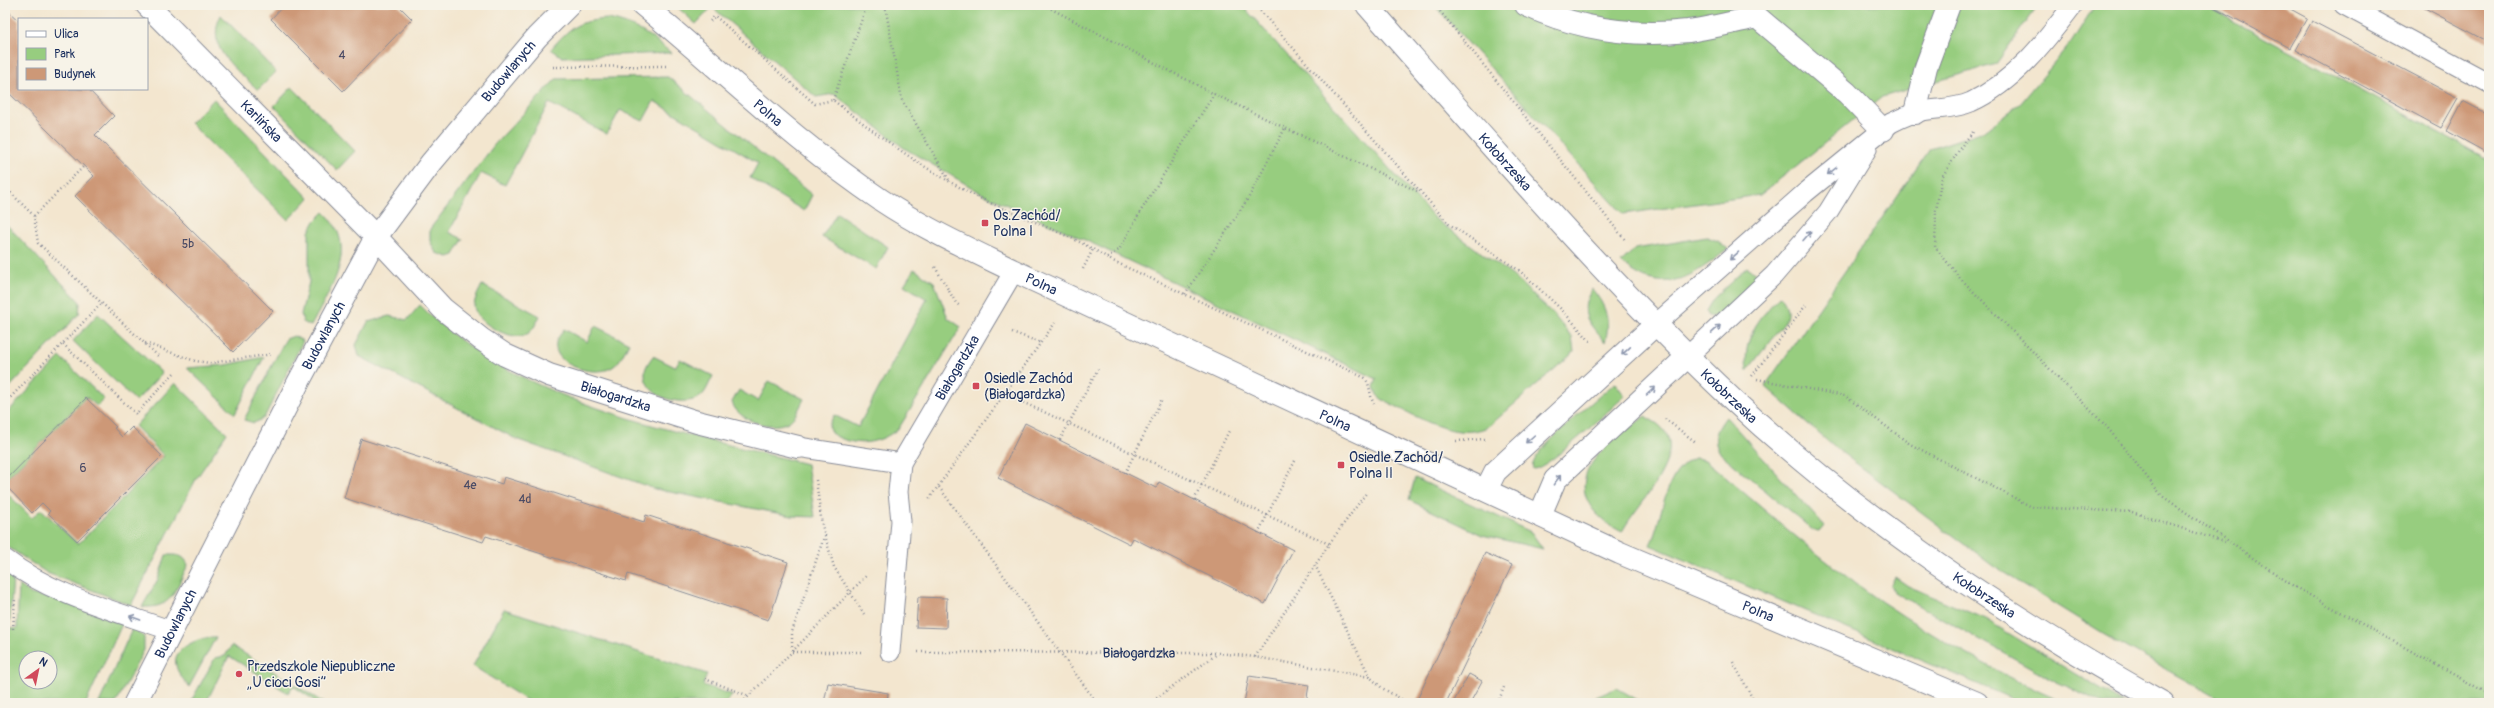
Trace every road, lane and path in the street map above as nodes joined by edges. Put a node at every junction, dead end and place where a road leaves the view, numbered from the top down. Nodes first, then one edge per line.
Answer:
1 (147, 5) edge
2 (568, 5) edge
3 (643, 5) edge
4 (867, 5) edge
5 (885, 5) edge
6 (1044, 5) edge
7 (1255, 5) edge
8 (1367, 5) edge
9 (1435, 5) edge
10 (1526, 5) edge
11 (1949, 5) edge
12 (2073, 5) edge
13 (2344, 5) edge
14 (1756, 11) edge
15 (707, 25) dead end
16 (672, 66) dead end
17 (548, 72) dead end
18 (2489, 84) edge
19 (1214, 94) junction
20 (833, 100) junction
21 (1915, 113) junction
22 (1285, 128) junction
23 (1976, 130) dead end
24 (1879, 134) junction
25 (84, 166) dead end
26 (949, 181) junction
27 (5, 188) edge
28 (1419, 192) junction
29 (34, 216) junction
30 (376, 237) junction
31 (1626, 241) dead end
32 (1107, 258) junction
33 (930, 263) dead end
34 (1014, 271) junction
35 (1185, 294) junction
36 (101, 304) junction
37 (1806, 304) dead end
38 (966, 310) dead end
39 (1057, 320) dead end
40 (1655, 325) junction
41 (143, 343) junction
42 (62, 344) junction
43 (1595, 348) dead end
44 (273, 354) dead end
45 (158, 356) dead end
46 (1688, 356) junction
47 (1098, 369) dead end
48 (175, 372) dead end
49 (1005, 394) junction
50 (1162, 399) dead end
51 (5, 403) edge
52 (1381, 408) dead end
53 (1659, 414) dead end
54 (1069, 424) junction
55 (1230, 429) dead end
56 (1489, 437) dead end
57 (1060, 440) dead end
58 (1449, 440) dead end
59 (1697, 443) dead end
60 (805, 448) junction
61 (1134, 454) junction
62 (1296, 459) dead end
63 (901, 464) junction
64 (1125, 473) dead end
65 (1202, 485) junction
66 (939, 487) junction
67 (1486, 490) junction
68 (1367, 492) dead end
69 (1194, 500) dead end
70 (1267, 515) junction
71 (1540, 516) junction
72 (901, 522) junction
73 (1258, 533) dead end
74 (824, 536) junction
75 (2228, 543) junction
76 (1329, 544) junction
77 (5, 559) edge
78 (1315, 565) junction
79 (869, 573) dead end
80 (850, 593) junction
81 (172, 631) junction
82 (792, 652) junction
83 (890, 652) junction
84 (1060, 653) junction
85 (1218, 653) junction
86 (1255, 657) junction
87 (1733, 662) dead end
88 (1370, 677) junction
89 (705, 679) dead end
90 (1504, 687) dead end
91 (2489, 694) edge
92 (749, 696) junction
93 (135, 703) edge
94 (742, 703) edge
95 (1097, 703) edge
96 (1150, 703) edge
97 (1408, 703) edge
98 (1498, 703) edge
99 (1755, 703) edge
100 (1977, 703) edge
101 (2163, 703) edge

1 - 30 street, Karlińska
2 - 30 street, Budowlanych
3 - 34 street, Polna
4 - 20 path
5 - 26 path
6 - 19 path
7 - 28 path
8 - 40 street, Kołobrzeska
9 - 31 path
10 - 14 street
11 - 21 street
12 - 21 lane
13 - 18 lane
14 - 24 street
15 - 20 path
16 - 17 path
19 - 22 path
19 - 32 path
20 - 26 path
21 - 24 lane
22 - 28 path
22 - 35 path
23 - 75 path
24 -> 40 lane
46 -> 24 lane
25 - 29 path
26 - 32 path
27 - 29 path
28 - 43 path
29 - 36 path
30 - 60 street, Białogardzka
30 - 81 street, Budowlanych
32 - 35 path
33 - 38 path
34 - 63 lane, Białogardzka
34 - 67 street, Polna
35 - 52 path
36 - 41 path
36 - 42 path
37 - 75 path
39 - 49 path
40 - 46 street, Kołobrzeska
40 -> 67 street
41 - 44 path
41 - 45 path
42 - 48 path
42 - 51 path
71 -> 46 street
46 - 101 street, Kołobrzeska
47 - 54 path
49 - 54 path
49 - 66 path
50 - 61 path
53 - 59 path
54 - 57 path
54 - 61 path
55 - 65 path
56 - 58 path
60 - 63 lane, Białogardzka
60 - 74 path
61 - 64 path
61 - 65 path
62 - 70 path
63 - 72 lane, Białogardzka
65 - 69 path
65 - 70 path
66 - 72 path
66 - 84 path
67 - 71 street, Polna
68 - 76 path
70 - 73 path
70 - 76 path
71 - 100 street, Polna
72 - 83 lane, Białogardzka
74 - 80 path
74 - 82 path
75 - 91 path
76 - 78 path
81 -> 77 lane
78 - 86 path
78 - 88 path
79 - 80 path
80 - 82 path
80 - 83 path
81 - 93 street, Budowlanych
82 - 83 path, Białogardzka
82 - 92 path
83 - 84 path, Białogardzka
84 - 85 path, Białogardzka
84 - 95 path
85 - 86 path, Białogardzka
85 - 96 path
86 - 88 path, Białogardzka
87 - 99 path
88 - 97 path
89 - 92 path
90 - 98 path
92 - 94 path

